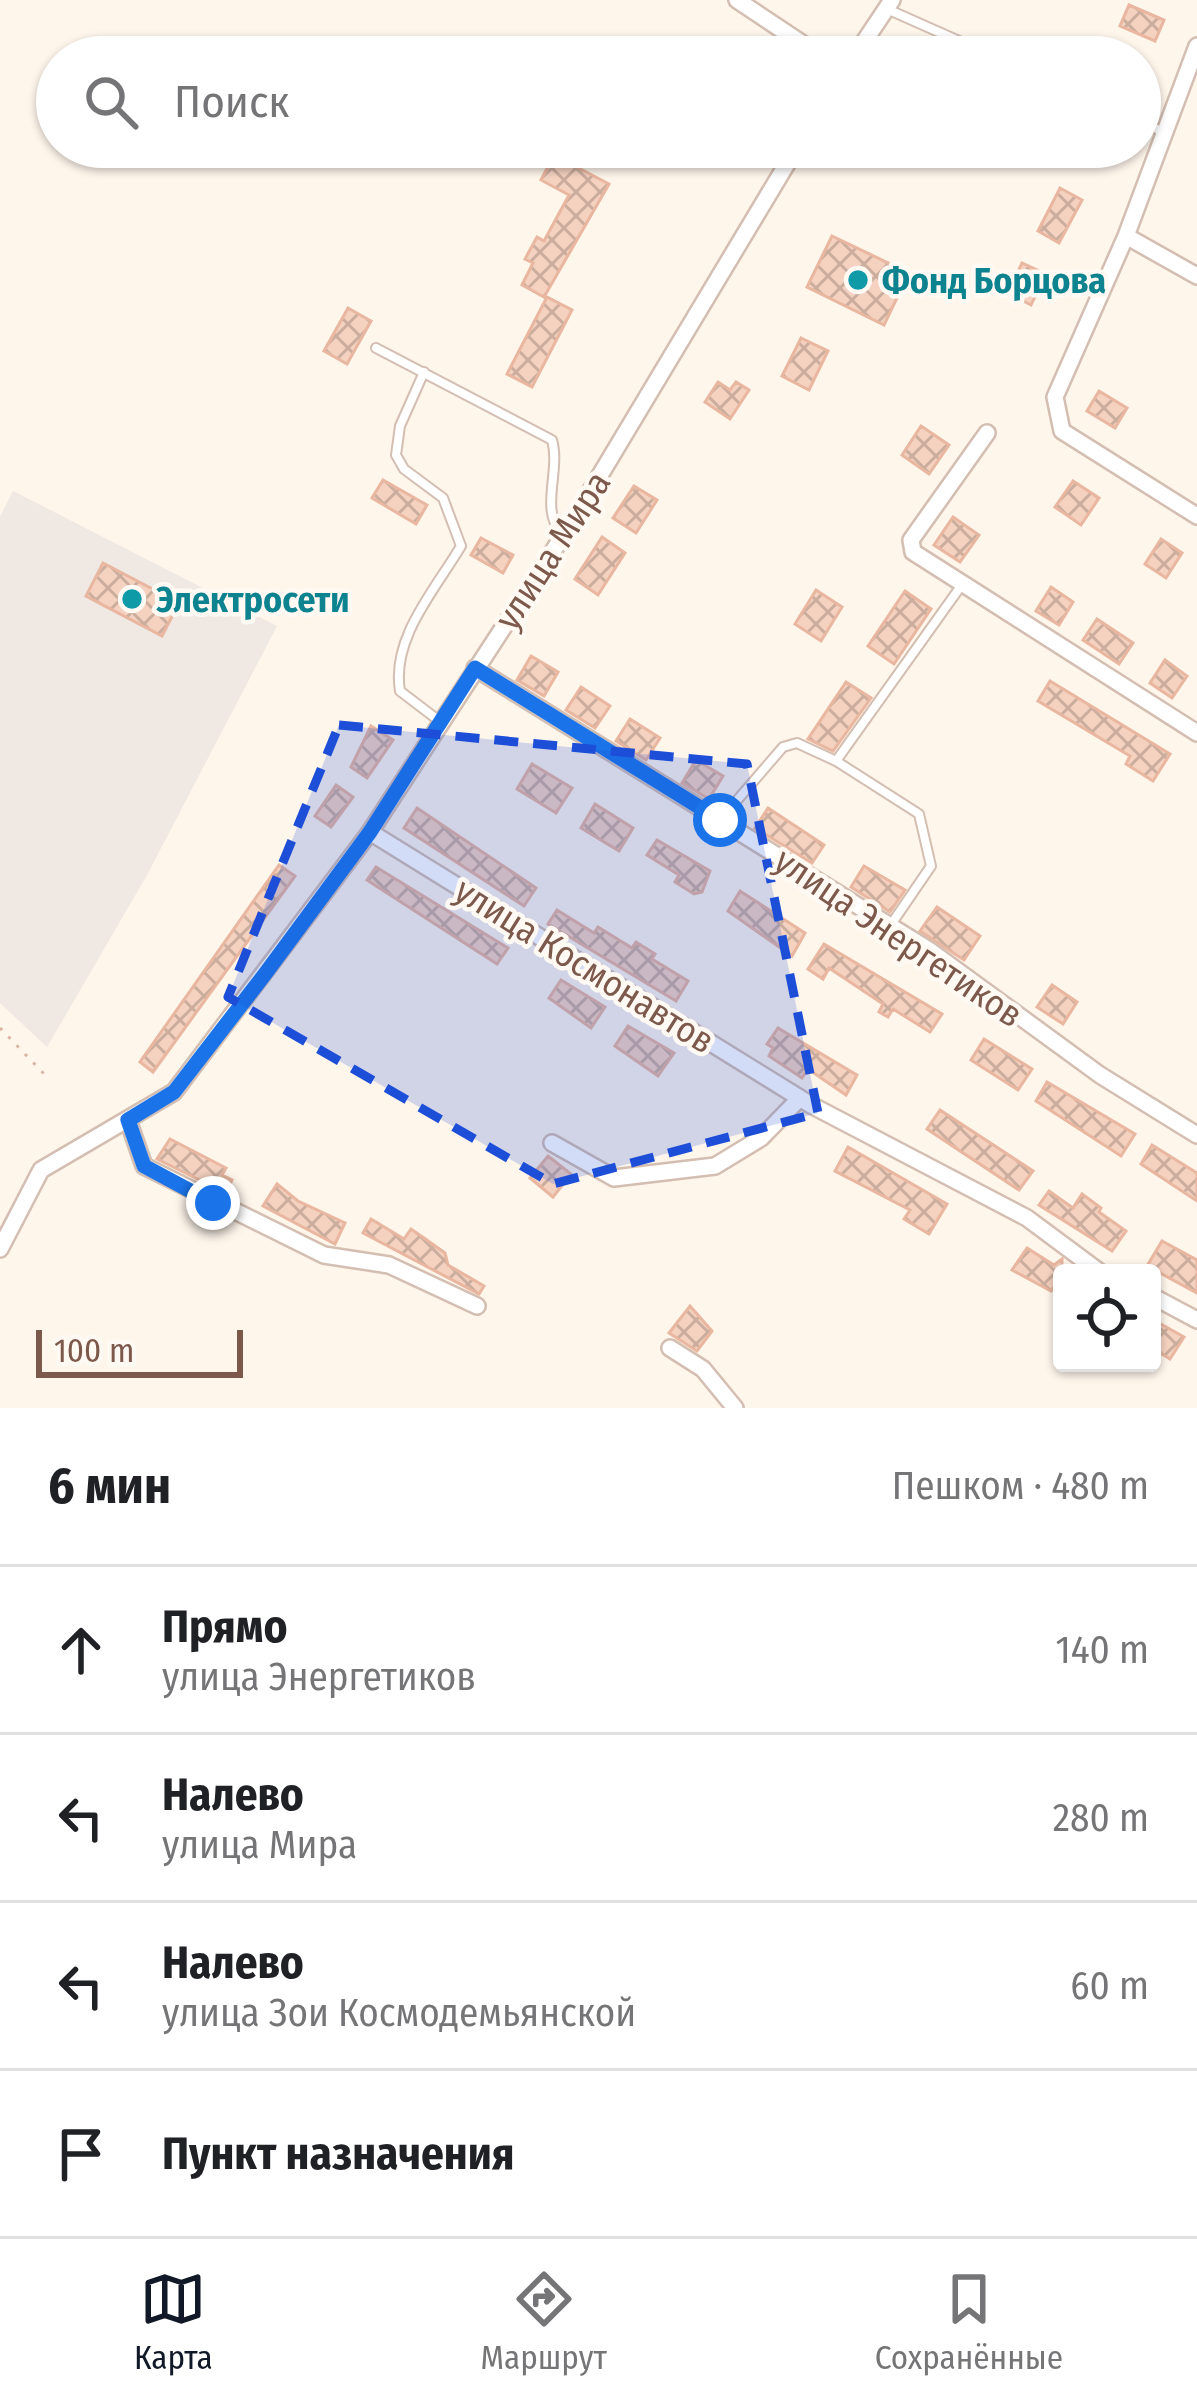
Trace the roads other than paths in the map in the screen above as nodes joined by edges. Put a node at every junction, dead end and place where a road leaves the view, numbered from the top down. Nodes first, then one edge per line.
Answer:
1 (736, 0) edge
2 (889, 4) edge
3 (790, 36) edge
4 (868, 36) edge
5 (952, 36) edge
6 (1197, 46) edge
7 (1161, 131) edge
8 (1166, 133) junction
9 (1161, 146) edge
10 (784, 168) edge
11 (1152, 168) edge
12 (1126, 236) junction
13 (1197, 276) edge
14 (376, 347) dead end
15 (424, 372) junction
16 (988, 433) dead end
17 (1197, 516) edge
18 (563, 536) junction
19 (961, 586) junction
20 (475, 668) junction
21 (444, 724) junction
22 (1197, 733) edge
23 (836, 761) junction
24 (720, 820) junction
25 (370, 832) junction
26 (890, 926) junction
27 (800, 1098) junction
28 (128, 1120) junction
29 (1197, 1136) edge
30 (552, 1143) dead end
31 (0, 1249) edge
32 (1089, 1264) edge
33 (1161, 1301) edge
34 (477, 1306) dead end
35 (1197, 1320) edge
36 (670, 1348) dead end
37 (735, 1408) edge

1 - 3 street
2 - 4 street
2 - 5 lane
6 - 8 street
7 - 8 lane
8 - 9 street
10 - 18 street, улица Мира
11 - 12 street
12 - 13 street
12 - 17 street
14 - 15 lane
15 - 18 lane
15 - 21 lane
16 - 19 street
18 - 20 street, улица Мира
19 - 22 street
19 - 23 lane
20 - 21 street, улица Мира
20 - 24 street, улица Энергетиков
21 - 25 street, улица Мира
23 - 24 lane
23 - 26 lane
24 - 26 street, улица Энергетиков
25 - 27 street, улица Космонавтов
25 - 28 street, улица Мира
26 - 29 street, улица Энергетиков
27 - 30 street
27 - 32 street, улица Космонавтов
28 - 31 street, улица Мира
28 - 34 street
33 - 35 street
36 - 37 street

